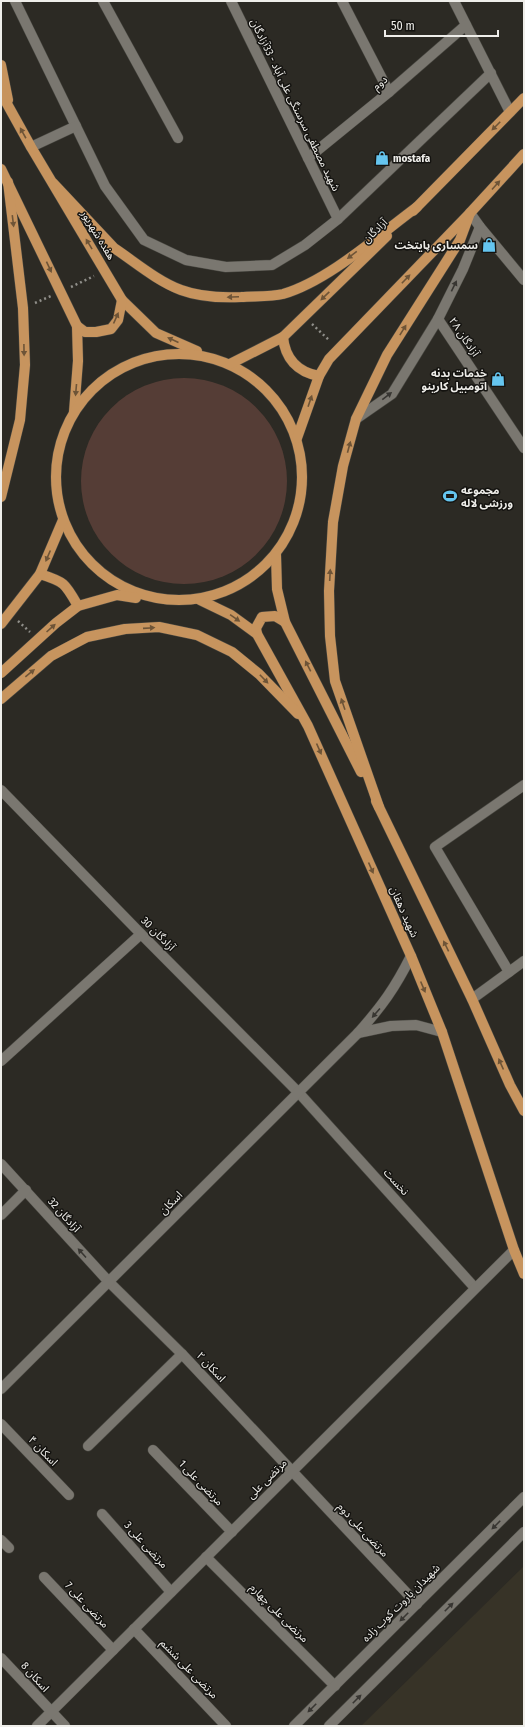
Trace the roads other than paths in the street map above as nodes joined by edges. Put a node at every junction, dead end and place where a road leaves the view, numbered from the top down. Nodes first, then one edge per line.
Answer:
1 (15, 1) edge
2 (103, 1) edge
3 (231, 1) edge
4 (342, 1) edge
5 (454, 1) edge
6 (466, 25) junction
7 (1, 65) edge
8 (491, 73) junction
9 (389, 92) junction
10 (1, 93) edge
11 (524, 98) edge
12 (10, 108) junction
13 (510, 112) junction
14 (76, 126) junction
15 (178, 138) dead end
16 (31, 147) junction
17 (524, 154) edge
18 (308, 158) junction
19 (1, 169) edge
20 (8, 182) junction
21 (53, 183) junction
22 (417, 207) junction
23 (470, 213) junction
24 (338, 219) junction
25 (480, 227) junction
26 (524, 280) edge
27 (122, 300) junction
28 (438, 319) junction
29 (77, 326) junction
30 (283, 337) junction
31 (208, 356) junction
32 (230, 364) junction
33 (319, 376) junction
34 (74, 412) junction
35 (356, 419) junction
36 (297, 438) junction
37 (524, 448) edge
38 (1, 497) edge
39 (63, 520) junction
40 (276, 555) junction
41 (40, 574) junction
42 (200, 600) junction
43 (164, 601) junction
44 (78, 606) junction
45 (285, 622) junction
46 (1, 624) edge
47 (257, 634) junction
48 (1, 673) edge
49 (1, 699) edge
50 (308, 726) junction
51 (524, 785) edge
52 (1, 790) edge
53 (379, 807) junction
54 (141, 934) junction
55 (411, 956) junction
56 (524, 961) edge
57 (509, 972) junction
58 (472, 999) junction
59 (442, 1032) junction
60 (358, 1033) junction
61 (1, 1061) edge
62 (510, 1085) junction
63 (299, 1093) junction
64 (524, 1099) edge
65 (524, 1111) edge
66 (1, 1164) edge
67 (26, 1190) junction
68 (1, 1215) edge
69 (514, 1250) junction
70 (524, 1274) edge
71 (108, 1282) junction
72 (475, 1288) junction
73 (182, 1354) junction
74 (1, 1389) edge
75 (1, 1424) edge
76 (88, 1446) dead end
77 (153, 1450) dead end
78 (292, 1472) junction
79 (69, 1495) dead end
80 (524, 1497) edge
81 (102, 1514) dead end
82 (232, 1532) junction
83 (524, 1532) edge
84 (1, 1540) edge
85 (9, 1548) dead end
86 (206, 1557) junction
87 (44, 1577) dead end
88 (171, 1592) junction
89 (417, 1604) junction
90 (134, 1629) junction
91 (113, 1650) junction
92 (1, 1658) edge
93 (335, 1686) junction
94 (51, 1712) junction
95 (37, 1726) edge
96 (65, 1726) edge
97 (226, 1726) edge
98 (294, 1726) edge
99 (329, 1726) edge

1 - 14 street
2 - 15 street
3 - 18 street, شهید مصطفی سرسنگی علی آباد - 33آزادگان
4 - 9 street
5 - 6 street
6 - 8 street
6 - 9 street, دوم
7 - 12 main road
8 - 13 street
8 - 24 street
9 - 18 street, دوم
10 - 12 main road, هفده شهریور
11 - 13 main road, آزادگان
16 -> 12 main road, هفده شهریور
13 -> 22 main road, آزادگان
14 - 16 street
14 - 24 street
16 - 21 main road, هفده شهریور
23 -> 17 main road
18 - 24 street, شهید مصطفی سرسنگی علی آباد - 33آزادگان
19 - 20 main road
20 -> 29 main road
20 -> 38 main road
22 -> 21 main road
27 -> 21 main road, هفده شهریور
22 -> 30 main road, آزادگان
23 - 25 street
33 -> 23 main road
35 -> 23 main road
25 - 26 street
28 -> 25 street
29 -> 27 main road
31 -> 27 main road, هفده شهریور
35 -> 28 street
28 - 37 street, ۲۸ آزادگان
29 -> 34 main road
30 - 32 main road, آزادگان
30 - 33 main road
31 - 32 main road
31 - 34 main road
32 - 36 main road
36 -> 33 main road
34 - 39 main road
53 -> 35 main road
36 - 40 main road
39 -> 41 main road
39 - 43 main road
40 - 42 main road
40 - 45 main road, شهید دهقان
41 - 44 main road
41 - 46 main road
42 - 43 main road
42 -> 47 main road, شهید دهقان
43 - 44 main road
48 -> 44 main road
45 - 47 main road
53 -> 45 main road, شهید دهقان
47 - 50 main road, شهید دهقان
49 -> 50 main road
50 -> 55 main road, شهید دهقان
51 - 57 street
52 - 54 street, آزادگان 30
58 -> 53 main road, شهید دهقان
54 - 61 street
54 - 63 street, آزادگان 30
55 -> 59 main road, شهید دهقان
55 -> 60 street, اسکان
56 - 57 street
57 - 58 street
62 -> 58 main road, شهید دهقان
59 - 60 street
59 - 69 main road, شهید دهقان
60 - 63 street, اسکان
62 - 64 street
62 - 65 main road, شهید دهقان
63 - 71 street, اسکان
63 - 72 street, نخست
66 - 67 street, آزادگان 32
67 - 68 street
71 -> 67 street, آزادگان 32
69 - 70 main road, شهید دهقان
69 - 72 street, مرتضی علی
71 - 73 street, اسکان ۲
71 - 74 street, اسکان
72 - 78 street, مرتضی علی
73 - 76 street
73 - 78 street, اسکان ۲
75 - 79 street, اسکان ۴
77 - 82 street, مرتضی علی 1
78 - 82 street, مرتضی علی
78 - 89 street, مرتضی علی دوم
80 -> 89 street, شهیدان باروت کوب زاده
81 - 88 street, مرتضی علی 3
82 - 86 street, مرتضی علی
99 -> 83 street
84 - 85 street
86 - 88 street, مرتضی علی
86 - 93 street, مرتضی علی چهارم
87 - 91 street, مرتضی علی 7
88 - 90 street, مرتضی علی
89 -> 93 street, شهیدان باروت کوب زاده
90 - 91 street, مرتضی علی
90 - 97 street, مرتضی علی ششم
91 - 94 street, مرتضی علی
92 - 94 street, اسکان 8
93 -> 98 street, شهیدان باروت کوب زاده
94 - 95 street, مرتضی علی
94 - 96 street, اسکان 8

